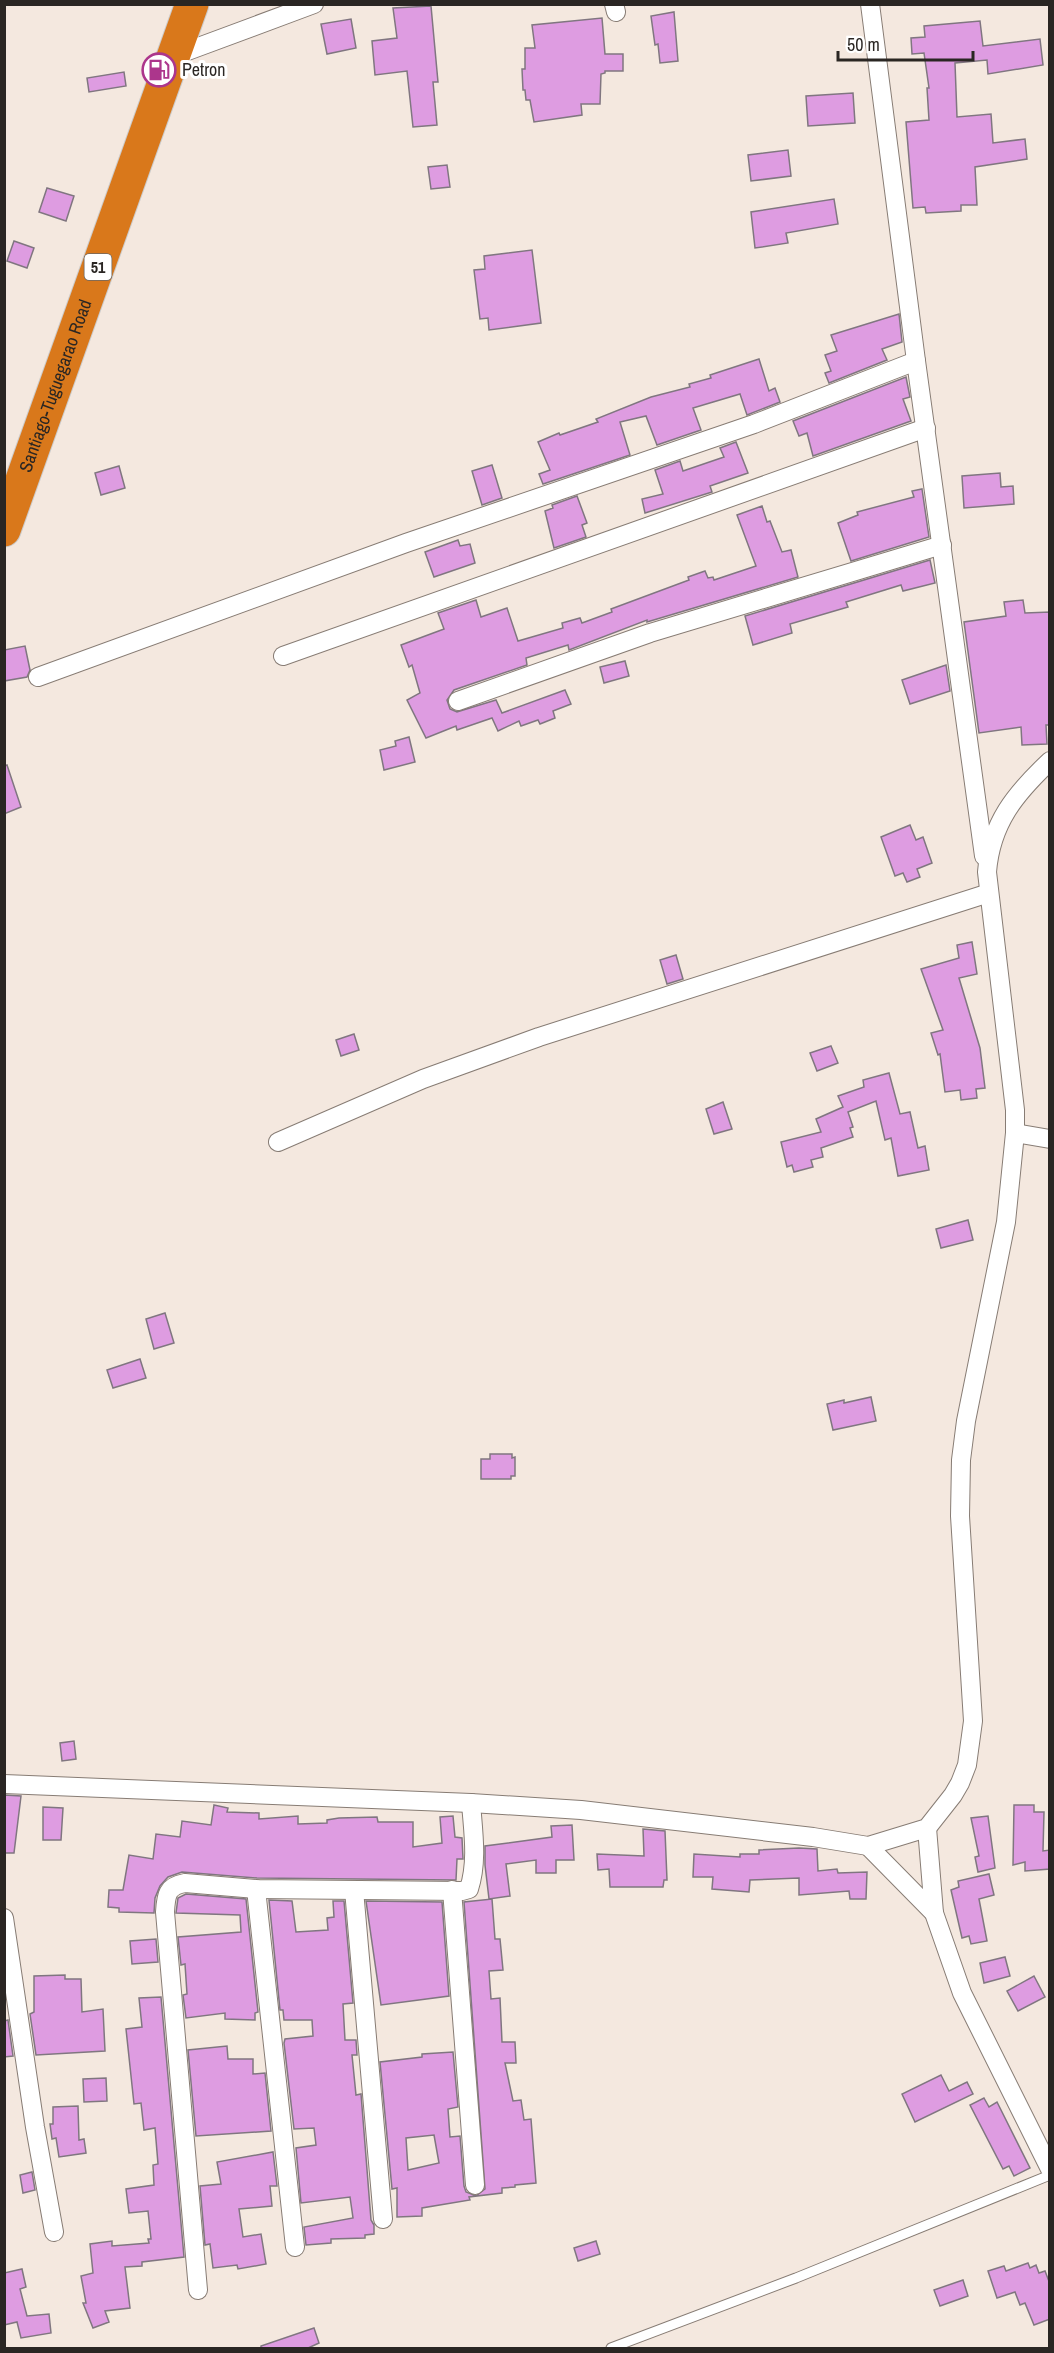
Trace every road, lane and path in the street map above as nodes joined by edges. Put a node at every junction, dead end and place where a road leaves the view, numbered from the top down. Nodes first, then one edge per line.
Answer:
1 (192, 4) edge
2 (314, 4) edge
3 (870, 4) edge
4 (174, 56) junction
5 (916, 361) junction
6 (926, 428) junction
7 (4, 530) edge
8 (942, 545) junction
9 (283, 656) dead end
10 (38, 677) dead end
11 (458, 701) dead end
12 (1050, 761) edge
13 (987, 872) junction
14 (989, 892) junction
15 (1015, 1133) junction
16 (1050, 1140) edge
17 (278, 1142) dead end
18 (4, 1784) edge
19 (471, 1803) junction
20 (927, 1828) junction
21 (868, 1846) junction
22 (256, 1889) junction
23 (354, 1890) junction
24 (452, 1890) junction
25 (934, 1913) junction
26 (4, 1918) edge
27 (1050, 2169) edge
28 (1050, 2175) edge
29 (475, 2185) dead end
30 (383, 2219) dead end
31 (54, 2232) dead end
32 (295, 2247) dead end
33 (198, 2290) dead end
34 (611, 2349) edge

1 - 4 highway, Santiago-Tuguegarao Road / 51
2 - 4 street
3 - 5 street
4 - 7 highway, Santiago-Tuguegarao Road / 51
5 - 6 street
5 - 10 street
6 - 8 street
6 - 9 street
8 - 11 street
8 - 13 street
12 - 13 street
13 - 14 street
14 - 15 street
14 - 17 street
15 - 16 street
15 - 20 street
18 - 19 street
19 - 21 street
19 - 24 street
20 - 21 street
20 - 25 street
21 - 25 street
22 - 23 street
22 - 32 street
22 - 33 street
23 - 24 street
23 - 30 street
24 - 29 street
25 - 27 street
26 - 31 street
28 - 34 lane

